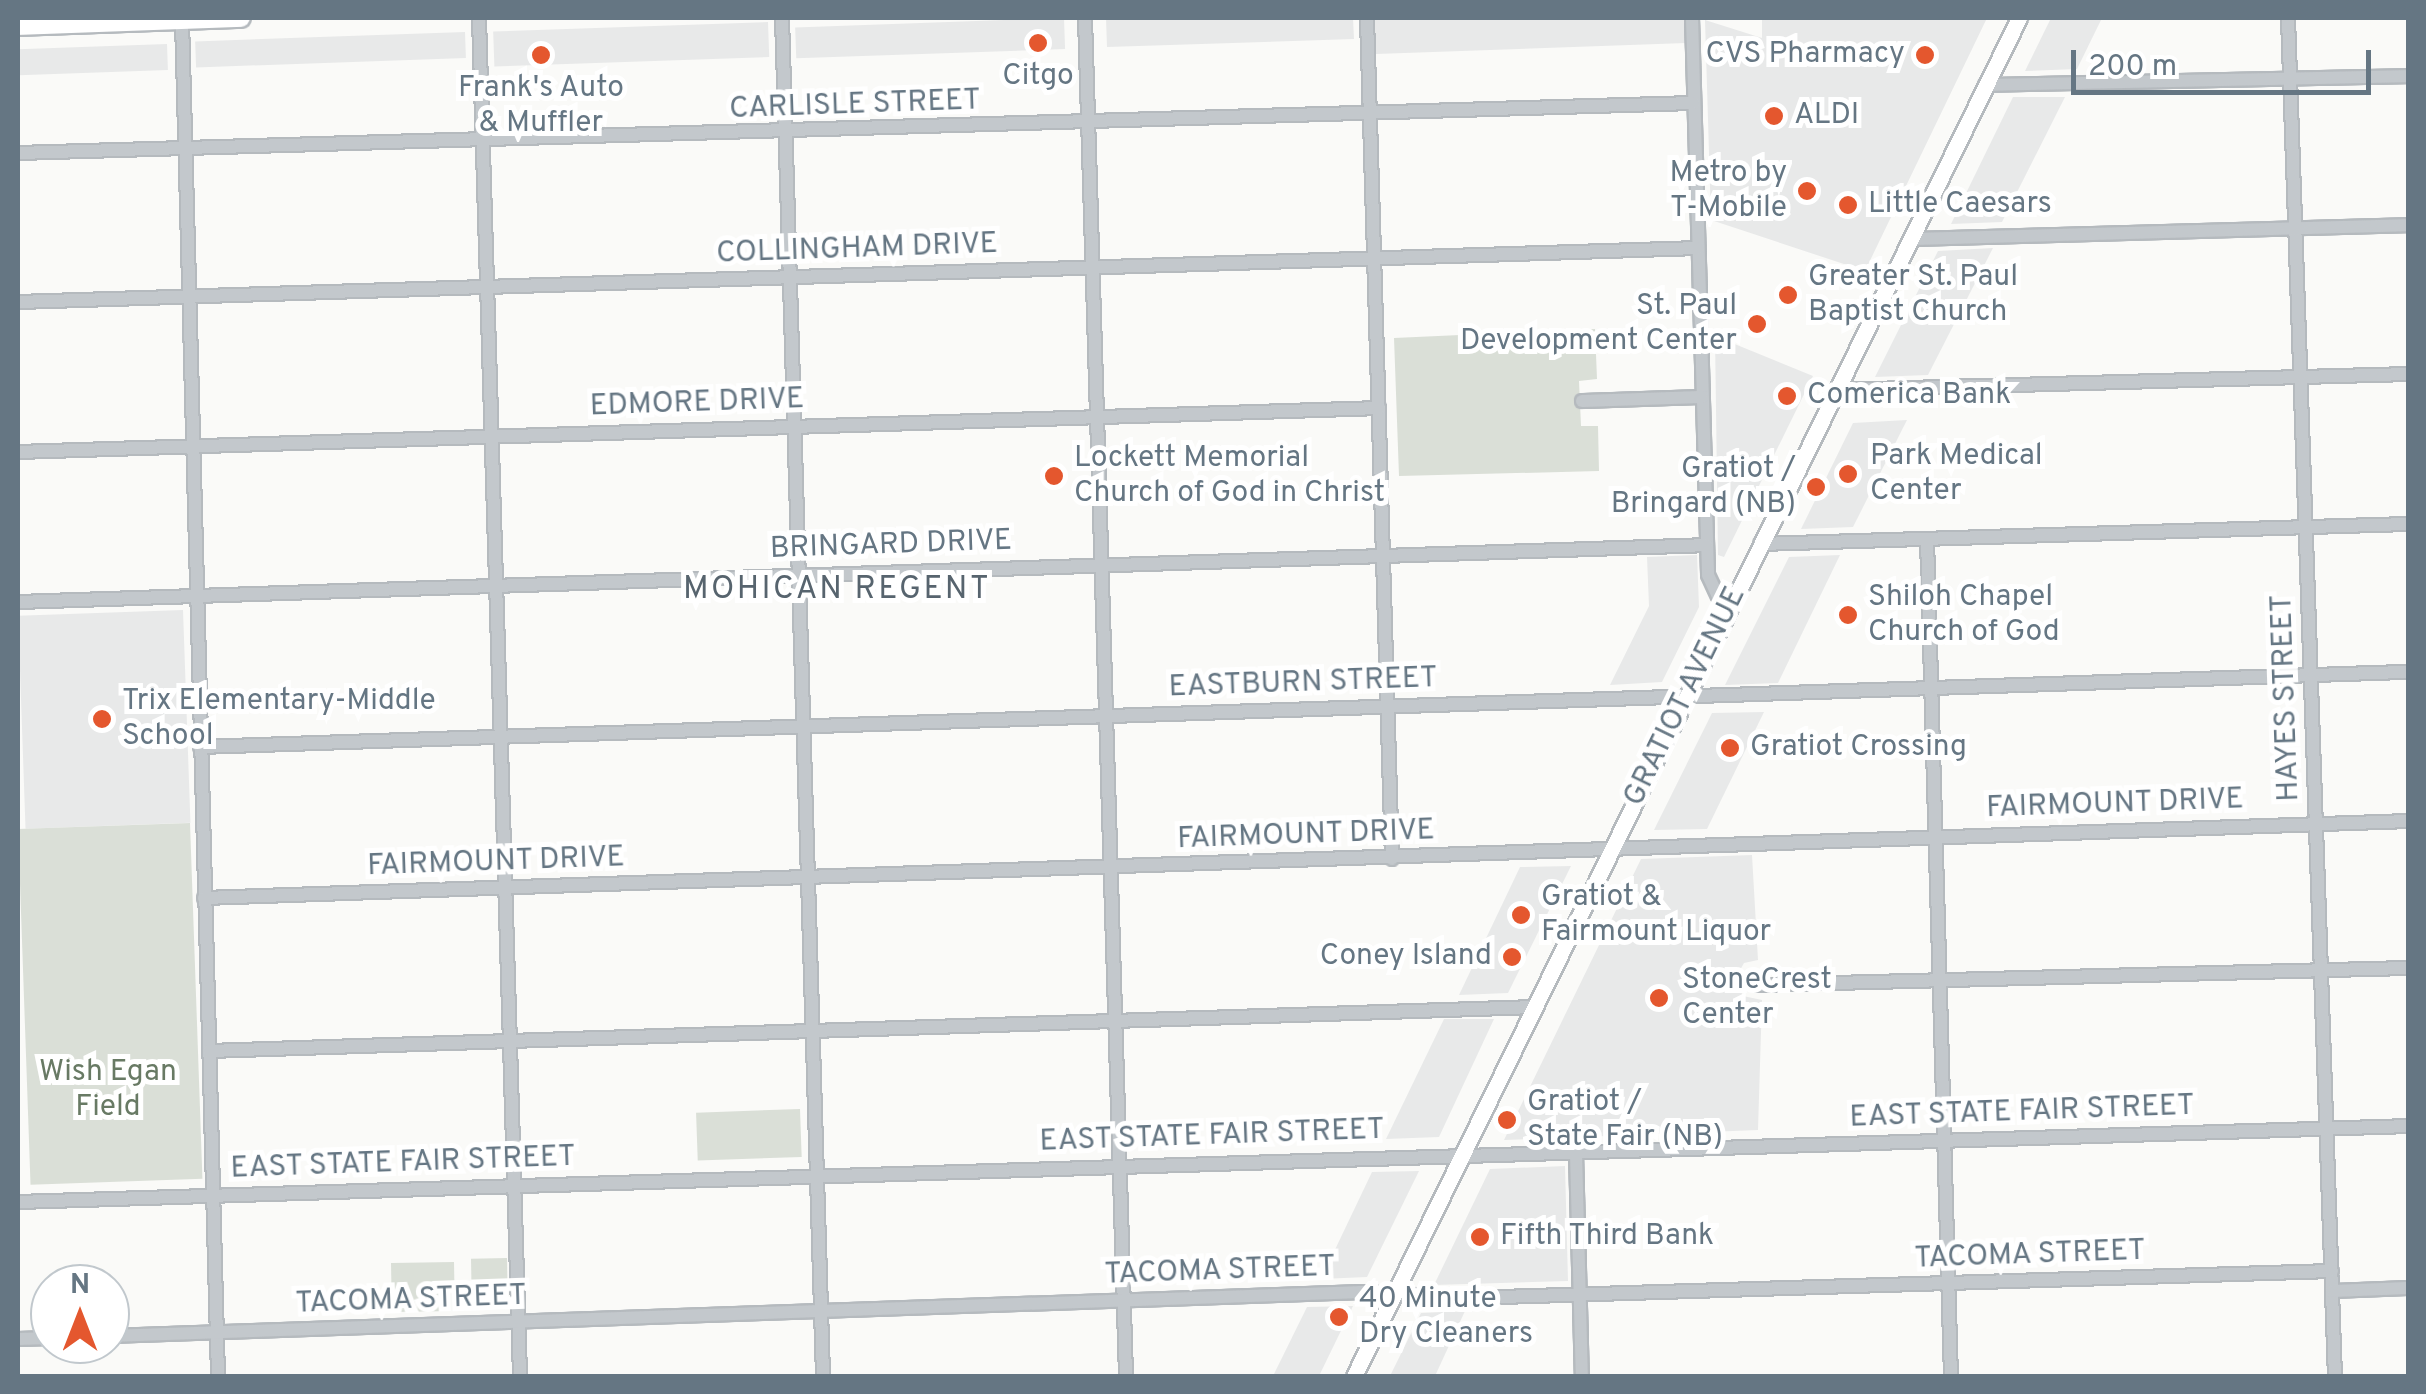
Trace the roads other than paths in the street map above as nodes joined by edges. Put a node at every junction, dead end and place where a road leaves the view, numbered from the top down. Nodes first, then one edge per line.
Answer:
1 (241, 18) edge
2 (479, 18) edge
3 (782, 18) edge
4 (1085, 18) edge
5 (1367, 18) edge
6 (1692, 18) edge
7 (2018, 18) edge
8 (2288, 18) edge
9 (140, 19) edge
10 (182, 20) edge
11 (18, 26) edge
12 (2408, 76) edge
13 (2290, 78) junction
14 (1986, 85) junction
15 (1693, 104) junction
16 (1370, 114) junction
17 (1085, 123) junction
18 (786, 134) junction
19 (483, 141) junction
20 (184, 147) junction
21 (18, 153) edge
22 (2408, 225) edge
23 (2295, 228) junction
24 (1911, 239) junction
25 (1698, 248) junction
26 (1374, 258) junction
27 (1092, 267) junction
28 (790, 277) junction
29 (487, 287) junction
30 (188, 296) junction
31 (18, 302) edge
32 (2408, 374) edge
33 (2300, 377) junction
34 (1836, 390) junction
35 (1702, 397) junction
36 (1582, 401) dead end
37 (1379, 408) junction
38 (1094, 416) junction
39 (794, 426) junction
40 (492, 436) junction
41 (192, 446) junction
42 (18, 452) edge
43 (2408, 524) edge
44 (2306, 528) junction
45 (1926, 539) junction
46 (1760, 544) junction
47 (1706, 545) junction
48 (1383, 554) junction
49 (1098, 563) junction
50 (798, 574) junction
51 (496, 586) junction
52 (195, 596) junction
53 (18, 602) edge
54 (1731, 604) junction
55 (2408, 672) edge
56 (2312, 675) junction
57 (1931, 690) junction
58 (1685, 699) junction
59 (1388, 706) junction
60 (1103, 715) junction
61 (803, 726) junction
62 (501, 736) junction
63 (200, 746) junction
64 (2408, 821) edge
65 (2317, 824) junction
66 (1936, 836) junction
67 (1611, 849) junction
68 (1392, 859) junction
69 (1108, 867) junction
70 (808, 878) junction
71 (506, 888) junction
72 (204, 898) junction
73 (2408, 968) edge
74 (2322, 971) junction
75 (1940, 984) junction
76 (1758, 985) dead end
77 (1534, 1008) junction
78 (1115, 1020) junction
79 (812, 1031) junction
80 (510, 1041) junction
81 (209, 1051) junction
82 (2408, 1126) edge
83 (2328, 1128) junction
84 (1945, 1140) junction
85 (1576, 1153) junction
86 (1461, 1156) junction
87 (1120, 1164) junction
88 (816, 1175) junction
89 (516, 1184) junction
90 (213, 1196) junction
91 (18, 1202) edge
92 (2332, 1271) junction
93 (1949, 1283) junction
94 (2408, 1288) edge
95 (2332, 1292) junction
96 (1580, 1295) junction
97 (1392, 1296) junction
98 (1123, 1301) junction
99 (822, 1311) junction
100 (519, 1322) junction
101 (217, 1332) junction
102 (130, 1335) edge
103 (218, 1376) edge
104 (520, 1376) edge
105 (823, 1376) edge
106 (1126, 1376) edge
107 (1354, 1376) edge
108 (1582, 1376) edge
109 (1951, 1376) edge
110 (2335, 1376) edge

1 - 10 highway
2 - 19 street
3 - 18 street
4 - 17 street
5 - 16 street
6 - 15 street
7 - 14 main road, GRATIOT AVENUE
8 - 13 street, HAYES STREET
9 - 10 highway
9 - 11 highway
10 - 20 street
12 - 13 street
13 - 14 street
13 - 23 street, HAYES STREET
14 - 24 main road, GRATIOT AVENUE
15 - 16 street, CARLISLE STREET
15 - 25 street
16 - 17 street, CARLISLE STREET
16 - 26 street
17 - 18 street, CARLISLE STREET
17 - 27 street
18 - 19 street, CARLISLE STREET
18 - 28 street
19 - 20 street, CARLISLE STREET
19 - 29 street
20 - 21 street, CARLISLE STREET
20 - 30 street
22 - 23 street
23 - 24 street
23 - 33 street, HAYES STREET
24 - 34 main road, GRATIOT AVENUE
25 - 26 street, COLLINGHAM DRIVE
25 - 35 street
26 - 27 street, COLLINGHAM DRIVE
26 - 37 street
27 - 28 street, COLLINGHAM DRIVE
27 - 38 street
28 - 29 street, COLLINGHAM DRIVE
28 - 39 street
29 - 30 street, COLLINGHAM DRIVE
29 - 40 street
30 - 31 street, COLLINGHAM DRIVE
30 - 41 street
32 - 33 street
33 - 34 street
33 - 44 street, HAYES STREET
34 - 46 main road, GRATIOT AVENUE
35 - 36 street
35 - 47 street
37 - 38 street, EDMORE DRIVE
37 - 48 street
38 - 39 street, EDMORE DRIVE
38 - 49 street
39 - 40 street, EDMORE DRIVE
39 - 50 street
40 - 41 street, EDMORE DRIVE
40 - 51 street
41 - 42 street, EDMORE DRIVE
41 - 52 street
43 - 44 street
44 - 45 street
44 - 56 street, HAYES STREET
45 - 46 street
45 - 57 street
46 - 54 main road, GRATIOT AVENUE
47 - 48 street, BRINGARD DRIVE
47 - 54 street
48 - 49 street, BRINGARD DRIVE
48 - 59 street
49 - 50 street, BRINGARD DRIVE
49 - 60 street
50 - 51 street, BRINGARD DRIVE
50 - 61 street
51 - 52 street, BRINGARD DRIVE
51 - 62 street
52 - 53 street, BRINGARD DRIVE
52 - 63 street
54 - 58 main road, GRATIOT AVENUE
55 - 56 street, EASTBURN STREET
56 - 57 street, EASTBURN STREET
56 - 65 street, HAYES STREET
57 - 58 street, EASTBURN STREET
57 - 66 street
58 - 59 street, EASTBURN STREET
58 - 67 main road, GRATIOT AVENUE
59 - 60 street, EASTBURN STREET
59 - 68 street
60 - 61 street, EASTBURN STREET
60 - 69 street
61 - 62 street, EASTBURN STREET
61 - 70 street
62 - 63 street, EASTBURN STREET
62 - 71 street
63 - 72 street
64 - 65 street, FAIRMOUNT DRIVE
65 - 66 street, FAIRMOUNT DRIVE
65 - 74 street, HAYES STREET
66 - 67 street, FAIRMOUNT DRIVE
66 - 75 street
67 - 68 street, FAIRMOUNT DRIVE
67 - 77 main road, GRATIOT AVENUE
68 - 69 street, FAIRMOUNT DRIVE
69 - 70 street, FAIRMOUNT DRIVE
69 - 78 street
70 - 71 street, FAIRMOUNT DRIVE
70 - 79 street
71 - 72 street, FAIRMOUNT DRIVE
71 - 80 street
72 - 81 street
73 - 74 street
74 - 75 street
74 - 83 street, HAYES STREET
75 - 76 street
75 - 84 street
77 - 78 street
77 - 86 main road, GRATIOT AVENUE
78 - 79 street
78 - 87 street
79 - 80 street
79 - 88 street
80 - 81 street
80 - 89 street
81 - 90 street
82 - 83 street, EAST STATE FAIR STREET
83 - 84 street, EAST STATE FAIR STREET
83 - 92 street, HAYES STREET
84 - 85 street, EAST STATE FAIR STREET
84 - 93 street
85 - 86 street, EAST STATE FAIR STREET
85 - 96 street
86 - 87 street, EAST STATE FAIR STREET
86 - 97 main road, GRATIOT AVENUE
87 - 88 street, EAST STATE FAIR STREET
87 - 98 street
88 - 89 street, EAST STATE FAIR STREET
88 - 99 street
89 - 90 street, EAST STATE FAIR STREET
89 - 100 street
90 - 91 street, EAST STATE FAIR STREET
90 - 101 street
92 - 93 street, TACOMA STREET
92 - 95 street, HAYES STREET
93 - 96 street, TACOMA STREET
93 - 109 street
94 - 95 street
95 - 110 street, HAYES STREET
96 - 97 street, TACOMA STREET
96 - 108 street
97 - 98 street, TACOMA STREET
97 - 107 main road, GRATIOT AVENUE
98 - 99 street, TACOMA STREET
98 - 106 street
99 - 100 street, TACOMA STREET
99 - 105 street
100 - 101 street, TACOMA STREET
100 - 104 street
101 - 102 street, TACOMA STREET
101 - 103 street

